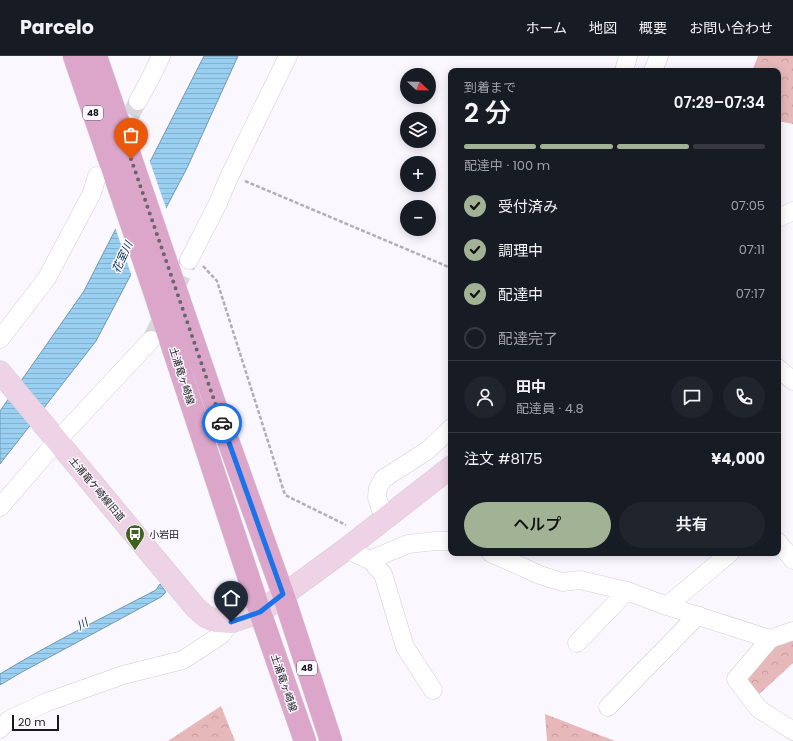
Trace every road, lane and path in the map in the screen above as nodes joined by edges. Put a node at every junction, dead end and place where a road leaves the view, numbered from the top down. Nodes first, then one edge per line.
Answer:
1 (74, 56) edge
2 (96, 56) edge
3 (161, 56) edge
4 (288, 56) edge
5 (628, 56) edge
6 (659, 56) edge
7 (625, 68) edge
8 (655, 68) edge
9 (138, 100) tunnel mouth
10 (105, 173) junction
11 (230, 175) junction
12 (793, 211) edge
13 (781, 217) edge
14 (190, 257) joint
15 (448, 267) edge
16 (0, 339) edge
17 (151, 340) tunnel mouth
18 (781, 371) edge
19 (0, 372) edge
20 (793, 381) edge
21 (448, 431) edge
22 (54, 437) junction
23 (448, 469) edge
24 (0, 507) edge
25 (384, 519) junction
26 (365, 535) junction
27 (448, 541) edge
28 (781, 546) edge
29 (346, 549) junction
30 (498, 556) edge
31 (726, 556) edge
32 (370, 560) junction
33 (793, 560) edge
34 (627, 591) junction
35 (283, 594) junction
36 (667, 606) junction
37 (260, 612) junction
38 (698, 615) junction
39 (231, 622) junction
40 (793, 631) edge
41 (770, 639) junction
42 (577, 643) dead end
43 (433, 690) dead end
44 (608, 707) dead end
45 (792, 728) edge
46 (0, 729) edge
47 (305, 741) edge
48 (331, 741) edge

1 - 10 main road, 土浦竜ヶ崎線 / 48
2 - 35 main road, 48
3 - 9 street
4 - 11 street
5 - 7 street
6 - 8 street
10 - 16 street
10 - 37 main road, 土浦竜ヶ崎線 / 48
11 - 14 street
11 - 15 path
12 - 13 street
14 - 26 path
17 - 22 street
18 - 20 street
19 - 22 street, 土浦竜ケ崎線旧道
21 - 25 street
22 - 24 street
22 - 39 street, 土浦竜ケ崎線旧道
23 - 25 street, 土浦竜ケ崎線旧道
25 - 26 street, 土浦竜ケ崎線旧道
26 - 29 street, 土浦竜ケ崎線旧道
27 - 32 street
28 - 33 street
29 - 32 street
29 - 35 street, 土浦竜ケ崎線旧道
30 - 34 street
31 - 36 street
32 - 43 street
34 - 36 street
34 - 42 street
35 - 37 street, 土浦竜ケ崎線旧道
35 - 48 main road, 48
36 - 38 street
37 - 39 street, 土浦竜ケ崎線旧道
37 - 47 main road, 土浦竜ヶ崎線 / 48
38 - 41 street
38 - 44 street
39 - 46 street
40 - 41 street
41 - 45 street

